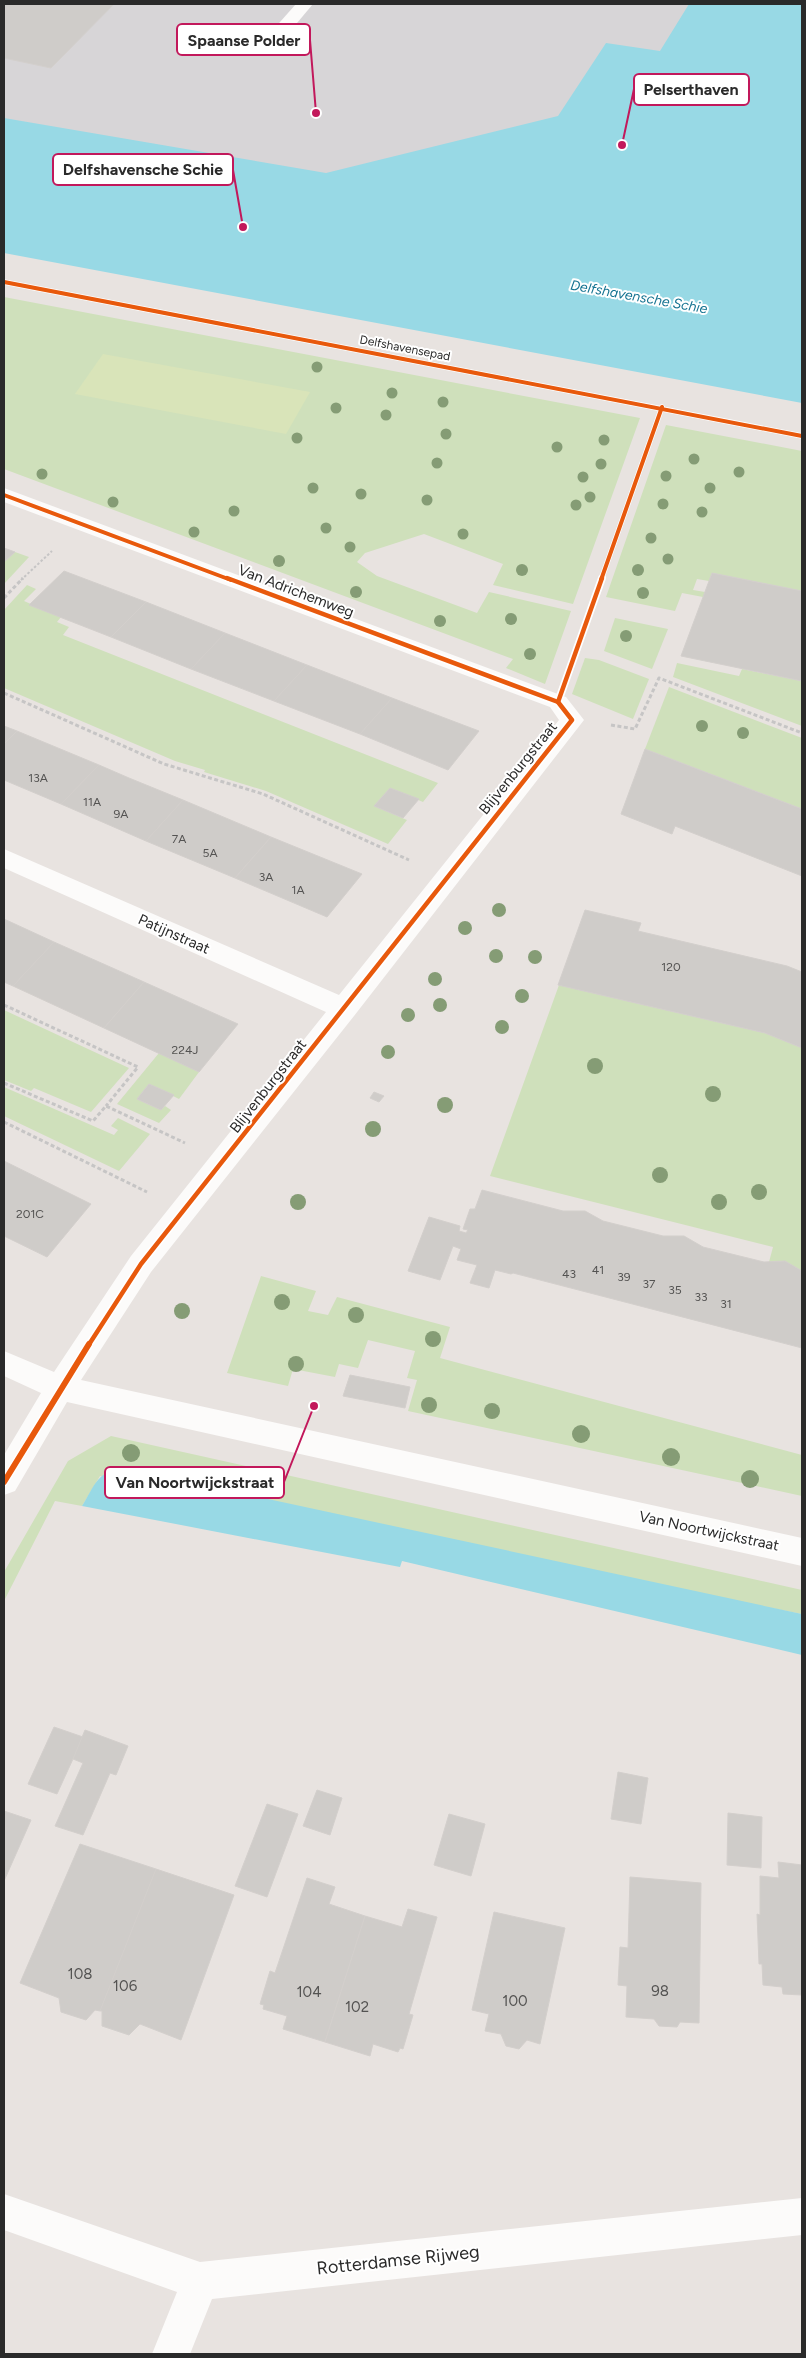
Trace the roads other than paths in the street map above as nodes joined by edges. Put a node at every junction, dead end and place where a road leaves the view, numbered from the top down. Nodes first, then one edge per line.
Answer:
1 (305, 4) edge
2 (270, 44) dead end
3 (4, 495) edge
4 (572, 720) joint
5 (4, 858) edge
6 (345, 1008) junction
7 (4, 1363) edge
8 (60, 1388) junction
9 (4, 1482) edge
10 (802, 1552) edge
11 (4, 2212) edge
12 (802, 2217) edge
13 (200, 2281) junction
14 (170, 2354) edge

1 - 2 street
3 - 4 street, Van Adrichemweg
4 - 6 street, Blijvenburgstraat
5 - 6 street, Patijnstraat
6 - 8 street, Blijvenburgstraat
7 - 8 street, Van Noortwijckstraat
8 - 9 street, Blijvenburgstraat
8 - 10 street, Van Noortwijckstraat
11 - 13 street, Rotterdamse Rijweg
12 - 13 street, Rotterdamse Rijweg
13 - 14 street

